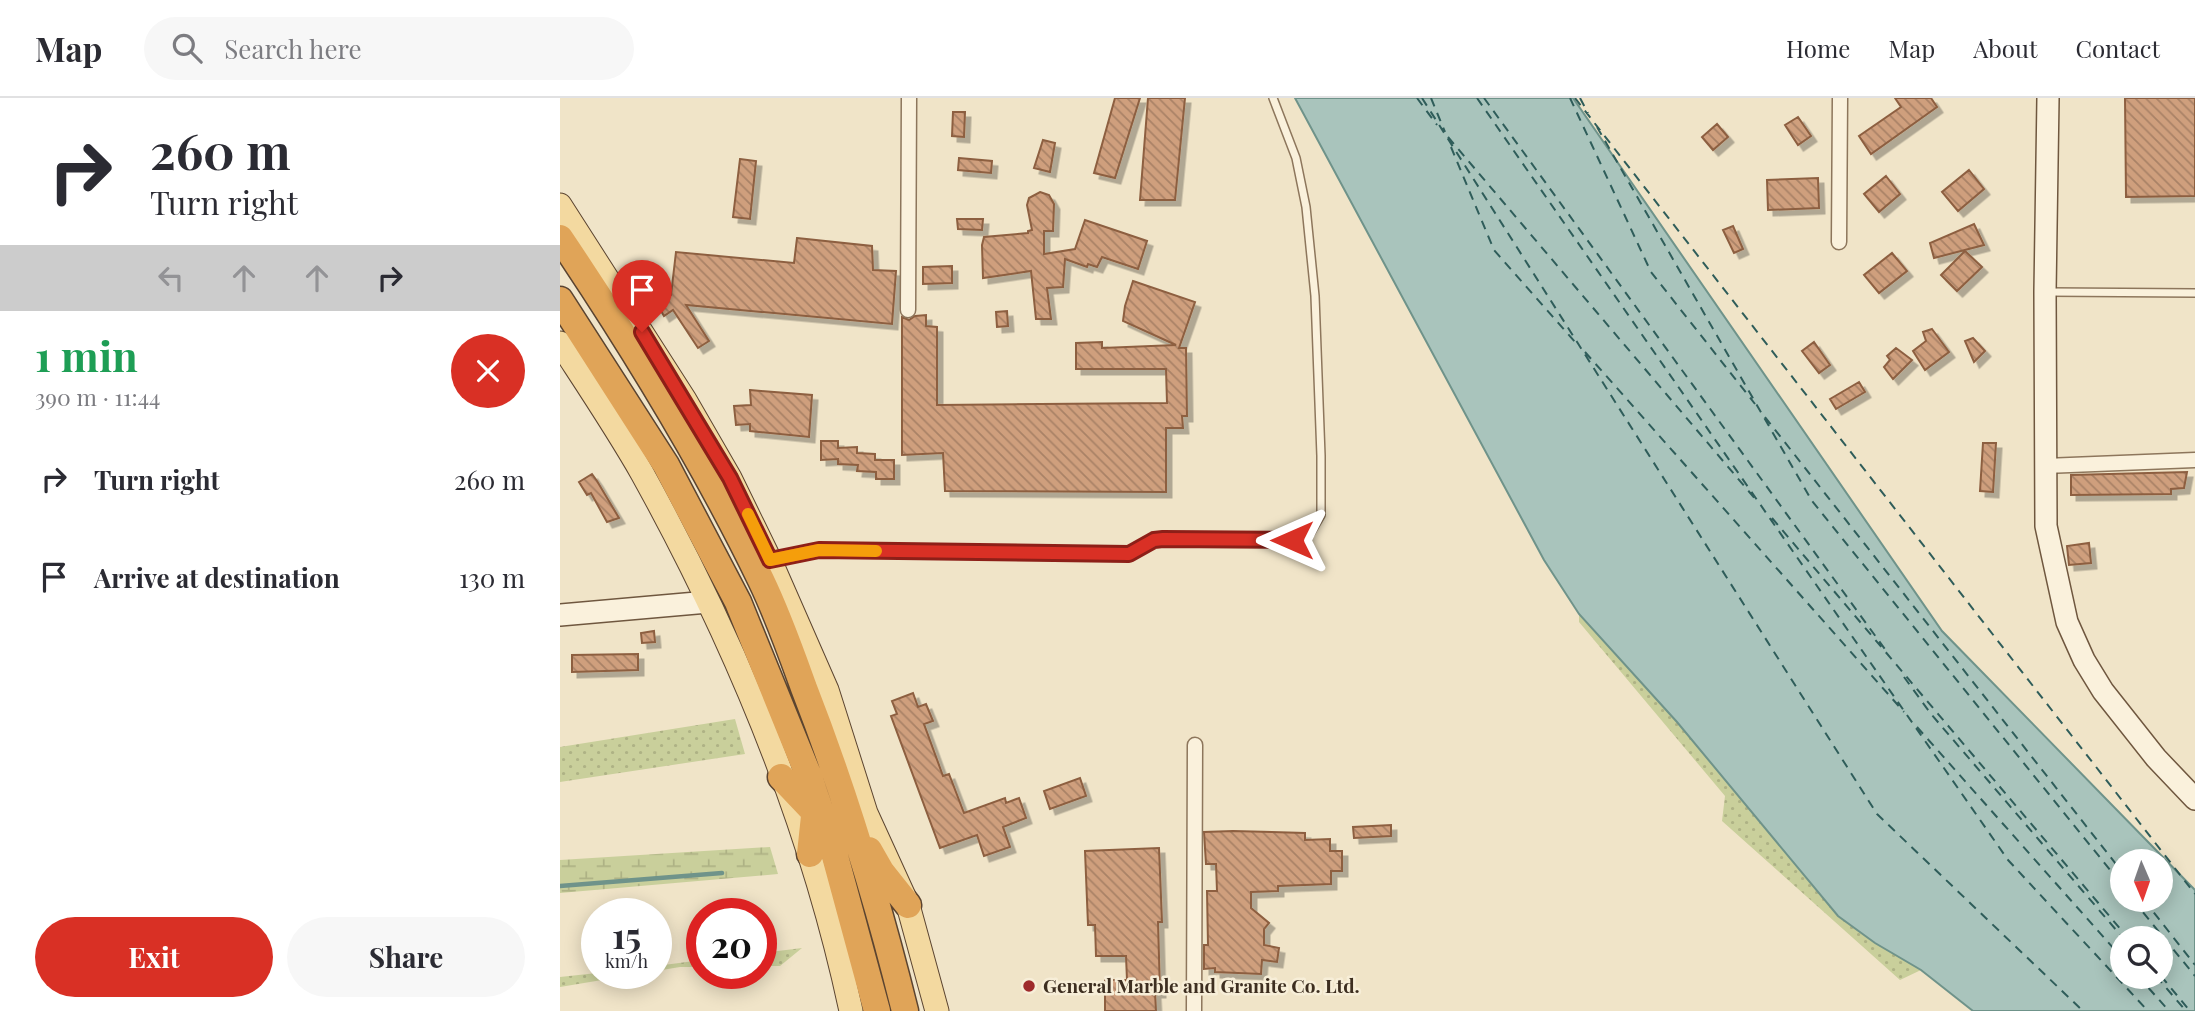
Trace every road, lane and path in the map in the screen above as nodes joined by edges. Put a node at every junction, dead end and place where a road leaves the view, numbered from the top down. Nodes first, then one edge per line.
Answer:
1 (909, 98) edge
2 (1273, 98) edge
3 (1840, 98) edge
4 (2048, 98) edge
5 (560, 205) edge
6 (560, 238) edge
7 (1839, 242) dead end
8 (2045, 292) junction
9 (2195, 293) edge
10 (560, 300) edge
11 (908, 310) dead end
12 (560, 343) edge
13 (2195, 460) edge
14 (2045, 466) junction
15 (770, 560) junction
16 (708, 602) junction
17 (560, 615) edge
18 (1195, 745) dead end
19 (781, 777) junction
20 (2195, 799) edge
21 (855, 815) junction
22 (821, 835) junction
23 (881, 871) junction
24 (908, 905) junction
25 (878, 916) junction
26 (851, 1011) edge
27 (877, 1011) edge
28 (905, 1011) edge
29 (937, 1011) edge
30 (1194, 1011) edge

1 - 11 street
2 - 15 lane
3 - 7 street
4 - 8 main road
5 - 15 main road
6 - 21 highway
8 - 9 lane
8 - 14 main road
10 - 22 highway
12 - 16 main road
13 - 14 street
14 - 20 main road
15 - 21 main road
16 - 17 main road
16 - 19 main road
18 - 30 street
19 - 22 highway
19 - 22 main road
21 - 22 highway
21 - 23 highway
21 - 24 main road
21 - 25 highway
22 - 26 main road
22 - 27 highway
23 - 24 highway
23 - 25 highway
24 - 29 main road
25 - 28 highway

